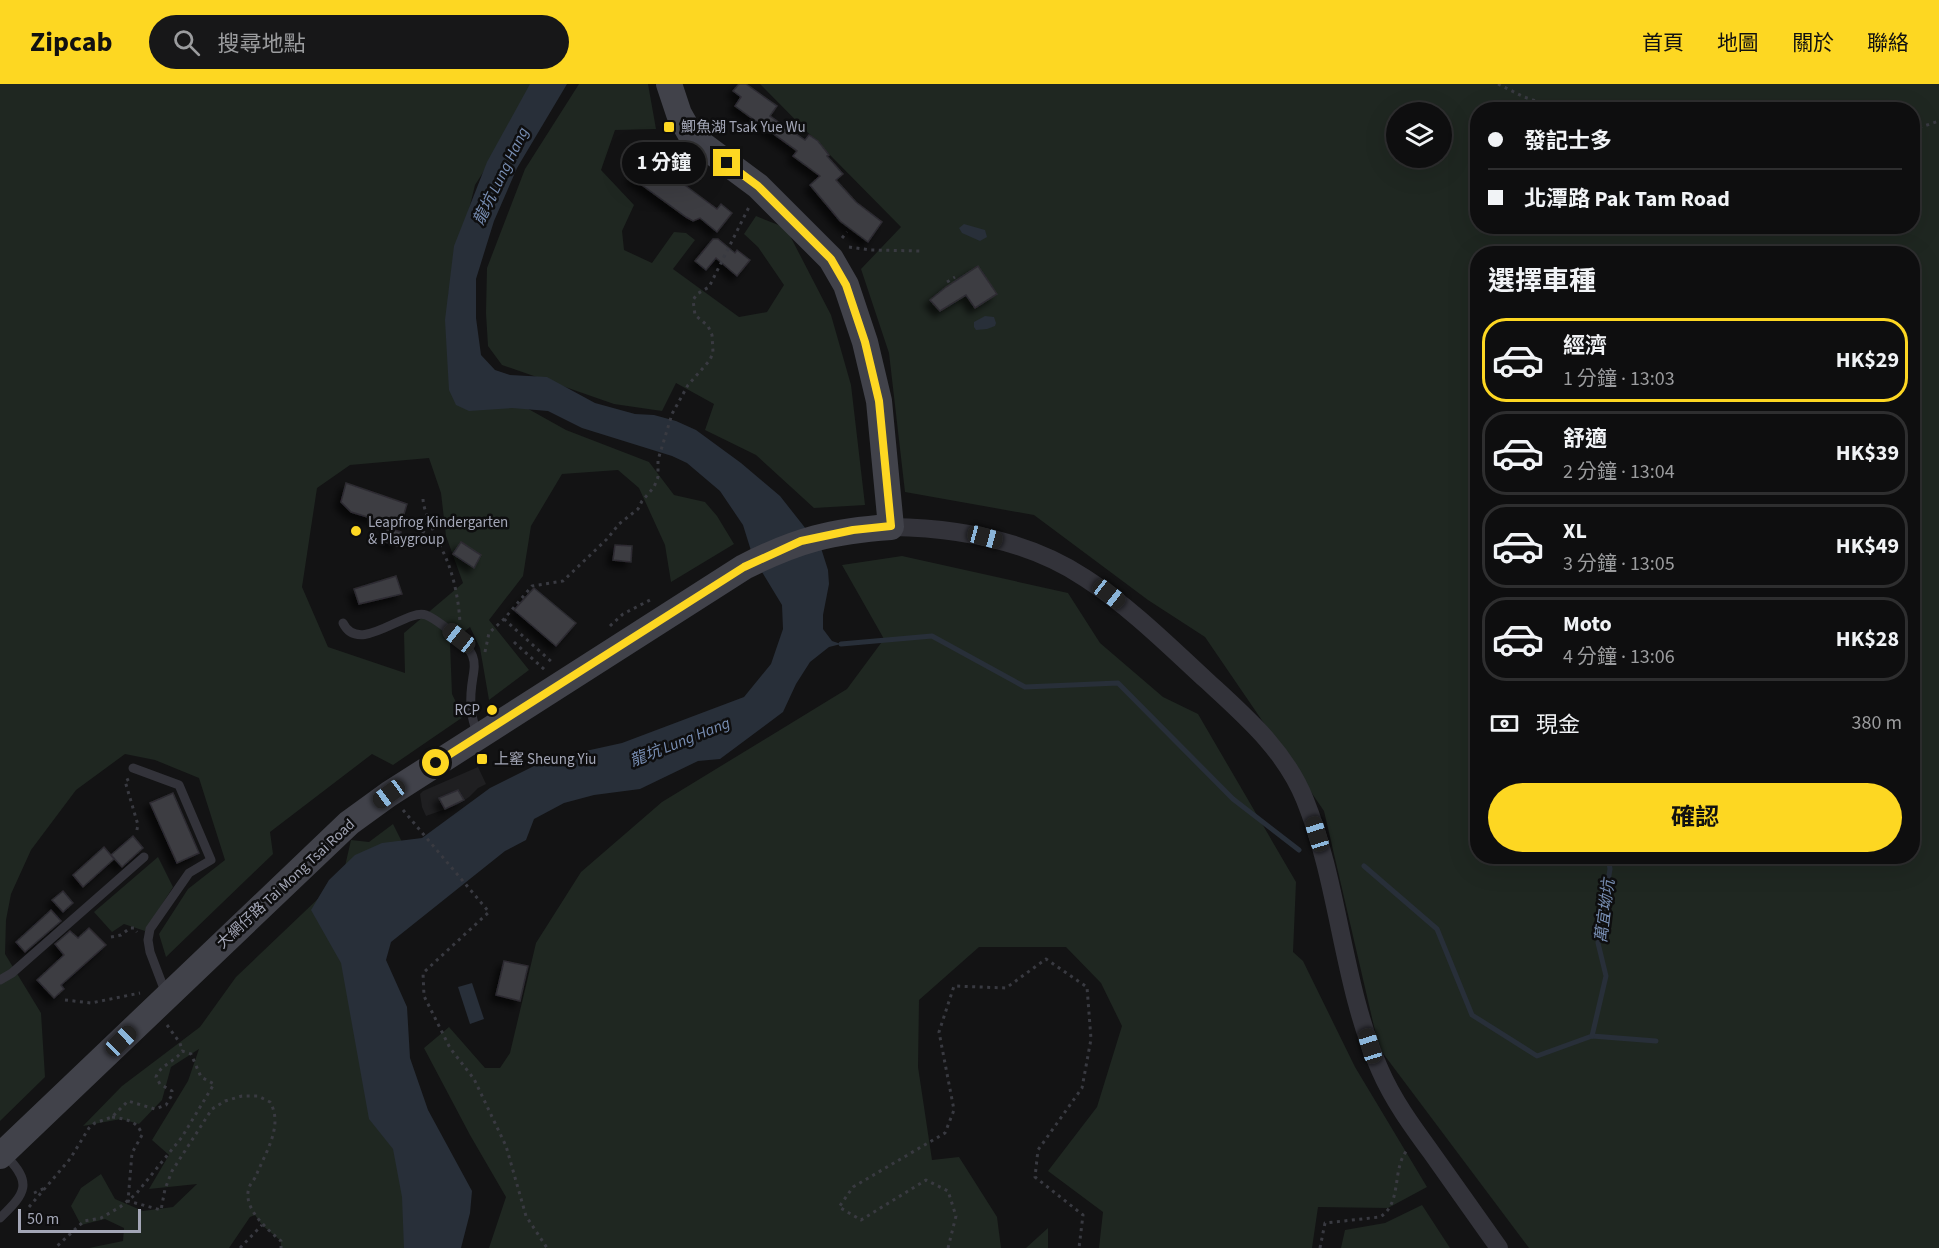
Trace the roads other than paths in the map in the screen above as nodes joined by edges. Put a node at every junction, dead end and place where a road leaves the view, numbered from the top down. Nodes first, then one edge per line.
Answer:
1 (669, 84) edge
2 (891, 526) junction
3 (343, 623) dead end
4 (478, 736) junction
5 (133, 768) dead end
6 (144, 857) dead end
7 (0, 980) edge
8 (165, 991) junction
9 (2, 1155) edge
10 (0, 1218) edge
11 (1499, 1248) edge

1 - 2 street
2 - 4 street, 大網仔路 Tai Mong Tsai Road
2 - 11 street, 大網仔路 Tai Mong Tsai Road
3 - 4 lane
4 - 8 street, 大網仔路 Tai Mong Tsai Road
5 - 8 lane
6 - 7 lane
8 - 9 street, 大網仔路 Tai Mong Tsai Road
9 - 10 lane

